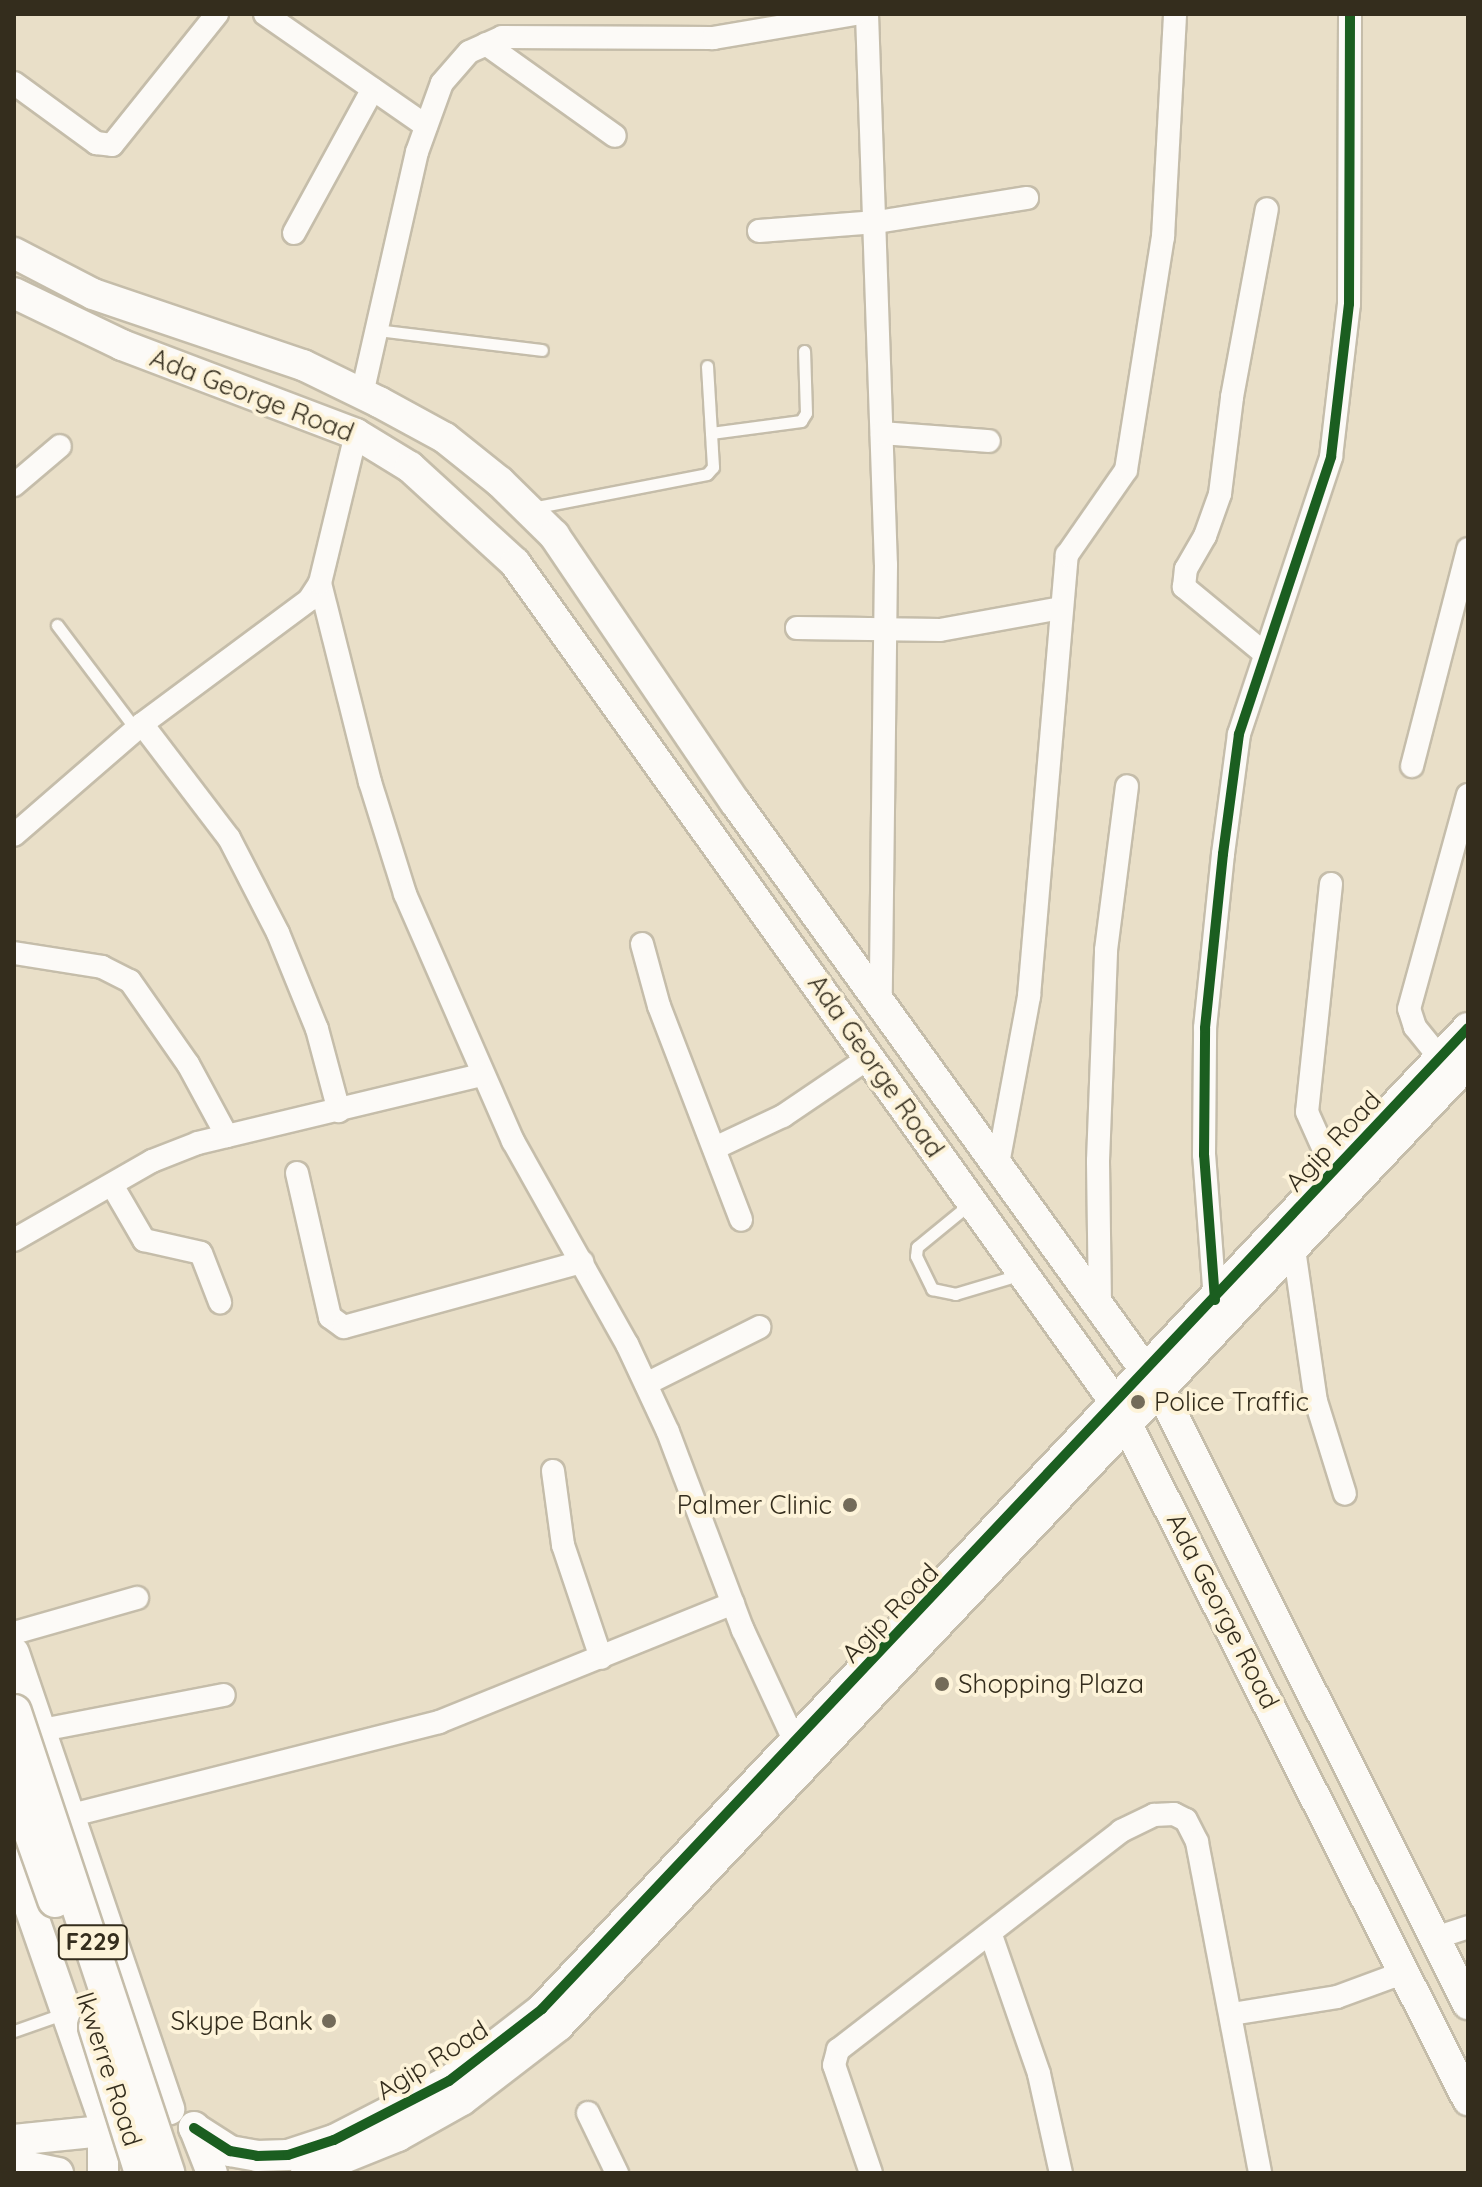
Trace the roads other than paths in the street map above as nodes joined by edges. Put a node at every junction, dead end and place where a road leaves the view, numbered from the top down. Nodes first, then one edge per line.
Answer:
1 (217, 14) edge
2 (265, 14) edge
3 (855, 14) edge
4 (867, 14) edge
5 (1175, 14) edge
6 (1350, 14) edge
7 (486, 44) junction
8 (14, 83) edge
9 (373, 89) junction
10 (426, 126) junction
11 (615, 136) dead end
12 (1027, 198) dead end
13 (1267, 209) dead end
14 (877, 222) junction
15 (759, 231) dead end
16 (294, 233) dead end
17 (14, 253) edge
18 (14, 293) edge
19 (377, 330) junction
20 (542, 350) dead end
21 (804, 351) dead end
22 (707, 366) dead end
23 (362, 394) junction
24 (711, 433) junction
25 (882, 433) junction
26 (356, 434) junction
27 (989, 441) dead end
28 (60, 446) dead end
29 (14, 485) edge
30 (528, 509) junction
31 (1468, 549) edge
32 (320, 583) junction
33 (1061, 608) junction
34 (57, 625) dead end
35 (797, 628) dead end
36 (885, 632) junction
37 (1264, 653) junction
38 (139, 727) junction
39 (1412, 766) dead end
40 (1127, 786) dead end
41 (1468, 795) edge
42 (14, 835) edge
43 (1331, 884) dead end
44 (642, 944) dead end
45 (14, 953) edge
46 (881, 1003) junction
47 (1468, 1028) edge
48 (870, 1057) junction
49 (1454, 1061) edge
50 (482, 1075) junction
51 (339, 1111) junction
52 (227, 1136) junction
53 (717, 1147) junction
54 (998, 1164) junction
55 (1334, 1172) junction
56 (297, 1173) dead end
57 (112, 1185) junction
58 (972, 1201) junction
59 (741, 1220) dead end
60 (14, 1240) edge
61 (1294, 1249) junction
62 (582, 1262) junction
63 (1023, 1274) junction
64 (1215, 1300) junction
65 (220, 1302) dead end
66 (1100, 1305) junction
67 (760, 1327) dead end
68 (1155, 1381) junction
69 (646, 1384) junction
70 (1123, 1416) junction
71 (553, 1471) dead end
72 (1345, 1494) dead end
73 (137, 1598) dead end
74 (733, 1603) junction
75 (14, 1633) edge
76 (14, 1653) edge
77 (601, 1658) junction
78 (224, 1695) dead end
79 (28, 1721) edge
80 (796, 1744) junction
81 (14, 1784) edge
82 (72, 1815) junction
83 (14, 1862) edge
84 (1468, 1927) edge
85 (991, 1935) junction
86 (1435, 1938) junction
87 (1405, 1972) junction
88 (1468, 2004) edge
89 (66, 2013) junction
90 (1232, 2014) junction
91 (14, 2031) edge
92 (86, 2074) junction
93 (1468, 2100) edge
94 (169, 2109) junction
95 (588, 2113) dead end
96 (105, 2128) junction
97 (194, 2128) junction
98 (26, 2138) edge
99 (14, 2164) edge
100 (297, 2164) edge
101 (58, 2173) edge
102 (103, 2173) edge
103 (142, 2173) edge
104 (167, 2173) edge
105 (212, 2173) edge
106 (617, 2173) edge
107 (871, 2173) edge
108 (1061, 2173) edge
109 (1260, 2173) edge

1 - 8 street
2 - 9 street
3 - 7 street
4 - 14 street
5 - 33 street
6 - 37 street
7 - 10 street
7 - 11 street
9 - 10 street
9 - 16 street
10 - 19 street
12 - 14 street
13 - 37 street
14 - 15 street
14 - 25 street
17 - 23 main road, Ada George Road
18 - 26 main road, Ada George Road
19 - 20 lane
19 - 23 street
21 - 24 lane
22 - 24 lane
23 - 30 main road, Ada George Road
24 - 30 lane
25 - 27 street
25 - 36 street
26 - 32 street
26 - 48 main road, Ada George Road
28 - 29 street
30 - 46 main road, Ada George Road
31 - 39 street
32 - 38 street
32 - 50 street
33 - 36 street
33 - 54 street
34 - 38 lane
35 - 36 street
36 - 46 street
37 - 64 street
38 - 42 street
38 - 51 street
40 - 66 street
41 - 49 street
43 - 55 street
44 - 53 street
45 - 52 street
46 - 54 main road, Ada George Road
47 - 49 main road, Agip Road
48 - 53 street
48 - 58 main road, Ada George Road
49 - 55 main road, Agip Road
49 - 61 main road, Agip Road
50 - 51 street
50 - 62 street
51 - 52 street
52 - 57 street
53 - 59 street
54 - 66 main road, Ada George Road
55 - 64 main road, Agip Road
56 - 62 street
57 - 60 street
57 - 65 street
58 - 63 main road, Ada George Road
58 - 63 lane
61 - 68 main road, Agip Road
61 - 72 street
62 - 69 street
63 - 70 main road, Ada George Road
64 - 68 main road, Agip Road
66 - 68 main road, Ada George Road
67 - 69 street
68 - 70 main road, Agip Road
68 - 86 main road, Ada George Road
69 - 74 street
70 - 80 main road, Agip Road
70 - 87 main road, Ada George Road
70 - 100 main road, Agip Road
71 - 77 street
73 - 75 street
74 - 77 street
74 - 80 street
76 - 79 main road
77 - 82 street
78 - 79 street
79 - 82 main road
79 - 104 main road, Ikwerre Road / F229, bridge
80 - 100 main road, Agip Road
81 - 103 main road, Ikwerre Road / F229, bridge
82 - 94 main road
83 - 89 main road
84 - 86 street
85 - 90 street
85 - 107 street
85 - 108 street
86 - 88 main road, Ada George Road
87 - 90 street
87 - 93 main road, Ada George Road
89 - 91 lane
89 - 92 main road
90 - 109 street
92 - 96 main road
92 - 98 main road
94 - 96 main road
94 - 97 main road
95 - 106 street
96 - 98 main road
96 - 102 main road
97 - 100 main road
97 - 105 main road
99 - 101 main road

